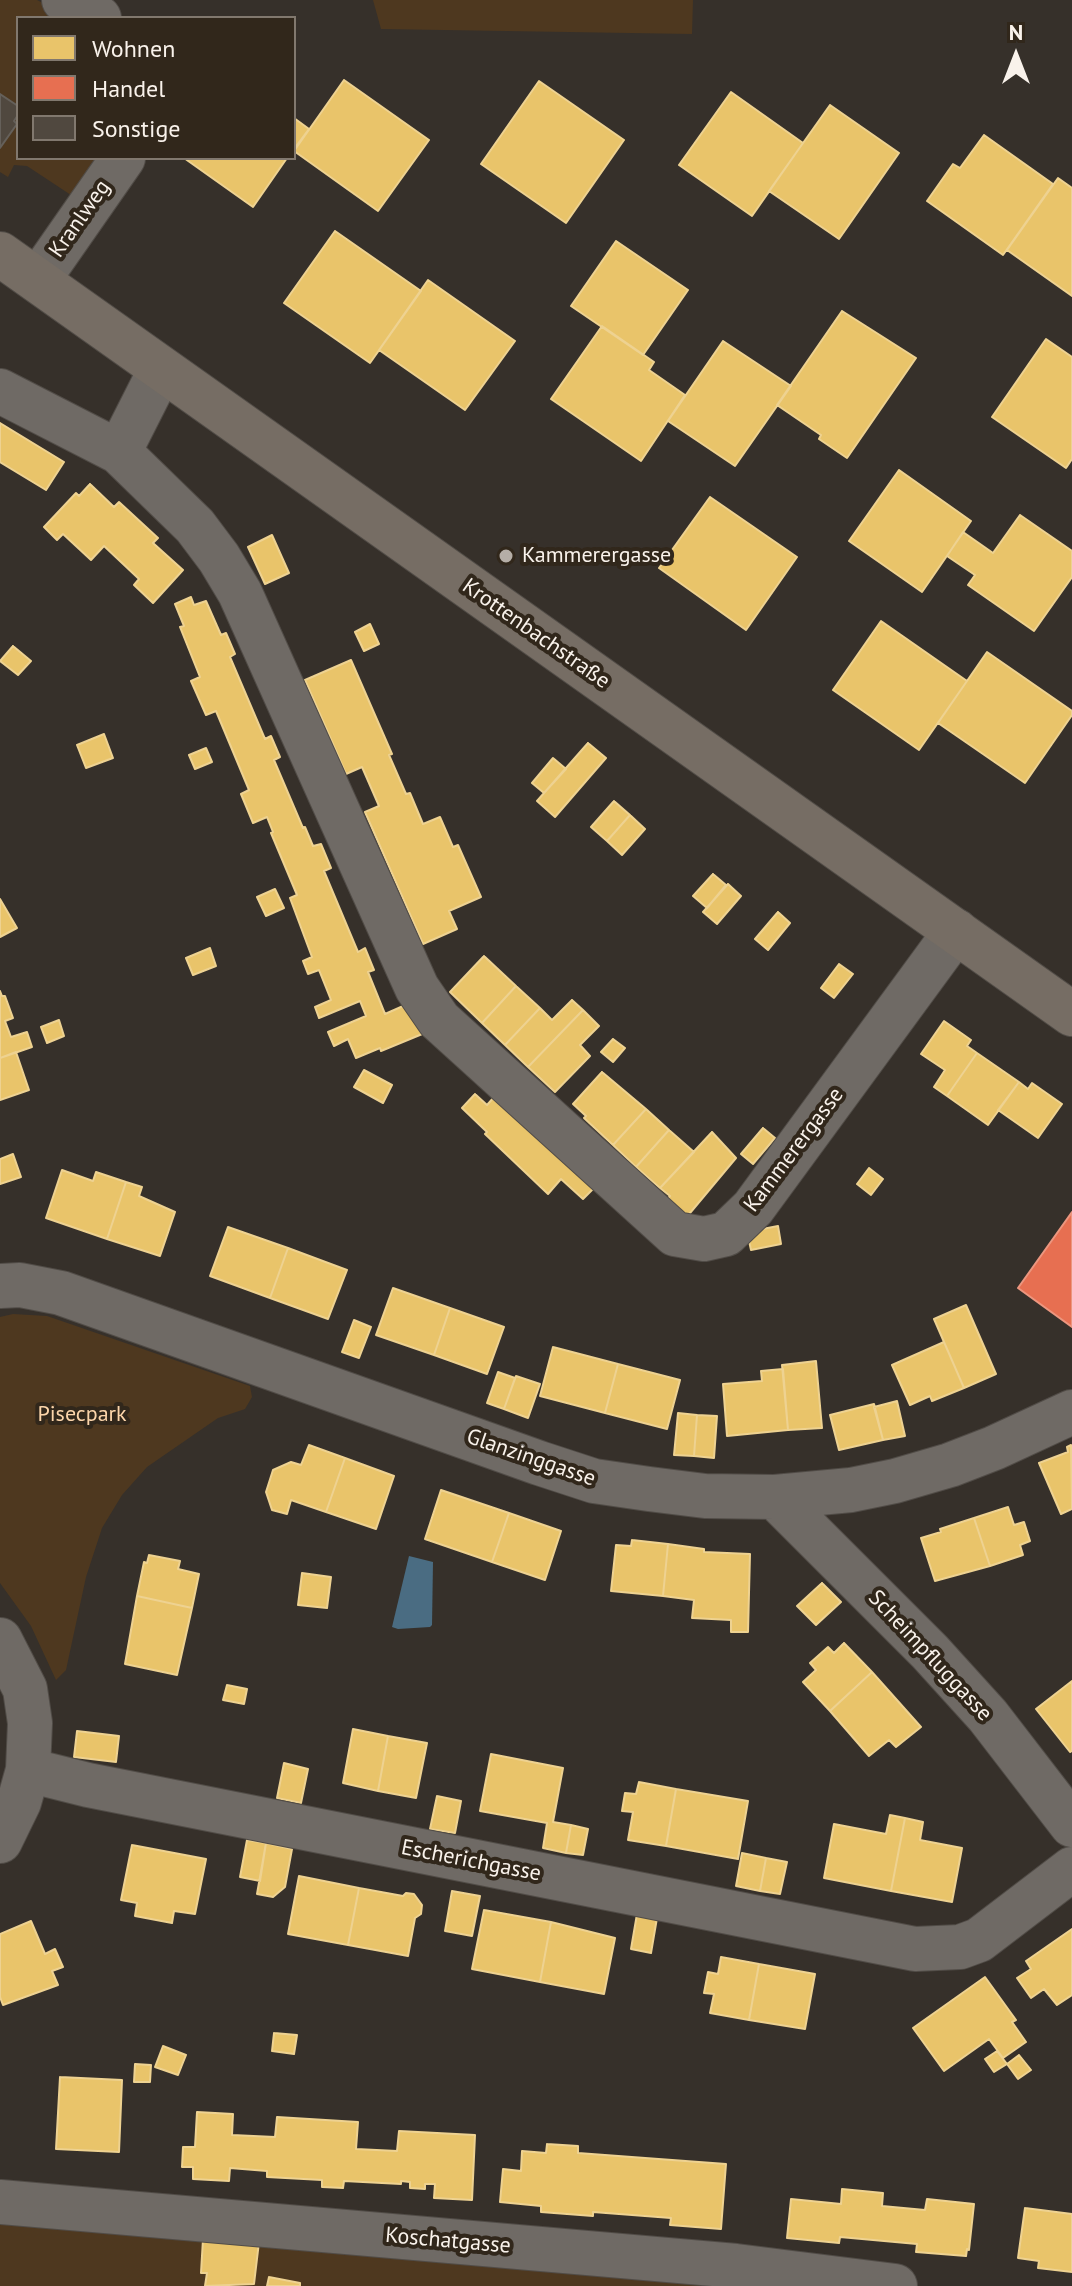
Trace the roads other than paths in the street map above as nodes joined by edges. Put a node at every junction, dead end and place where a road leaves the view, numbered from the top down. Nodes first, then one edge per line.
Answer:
1 (64, 0) edge
2 (95, 16) edge
3 (122, 160) edge
4 (0, 254) edge
5 (38, 280) junction
6 (161, 369) junction
7 (0, 391) edge
8 (119, 452) junction
9 (956, 931) junction
10 (1072, 1014) edge
11 (0, 1286) edge
12 (1072, 1412) edge
13 (775, 1497) junction
14 (0, 1640) edge
15 (28, 1770) junction
16 (1072, 1825) edge
17 (0, 1841) edge
18 (1072, 1869) edge
19 (0, 2202) edge
20 (895, 2286) edge

1 - 2 street
3 - 5 street, Kranlweg
4 - 5 main road, Krottenbachstraße
5 - 6 main road, Krottenbachstraße
6 - 8 street
6 - 9 main road, Krottenbachstraße
7 - 8 street, Kammerergasse
8 - 9 street, Kammerergasse
9 - 10 main road, Krottenbachstraße
11 - 13 street, Glanzinggasse
12 - 13 street, Glanzinggasse
13 - 16 street, Scheimpfluggasse
14 - 15 street
15 - 17 street
15 - 18 street, Escherichgasse
19 - 20 street, Koschatgasse

